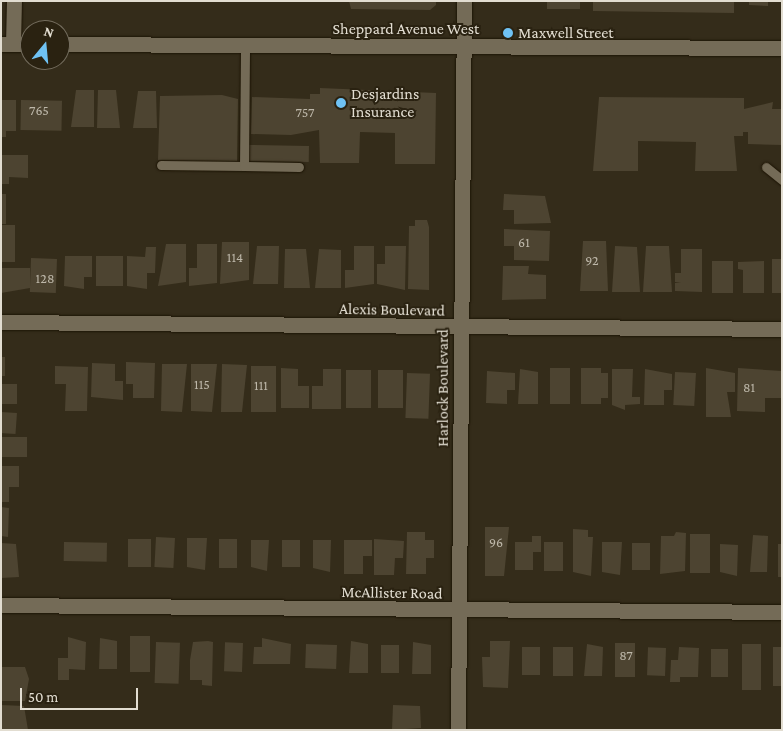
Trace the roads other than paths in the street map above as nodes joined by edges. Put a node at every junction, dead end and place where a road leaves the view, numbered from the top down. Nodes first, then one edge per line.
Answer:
1 (14, 1) edge
2 (464, 1) edge
3 (7, 44) edge
4 (20, 44) edge
5 (70, 44) edge
6 (246, 46) junction
7 (464, 46) junction
8 (782, 48) edge
9 (161, 165) dead end
10 (244, 166) junction
11 (299, 167) dead end
12 (766, 167) dead end
13 (782, 180) edge
14 (1, 322) edge
15 (461, 328) junction
16 (782, 329) edge
17 (1, 605) edge
18 (460, 611) junction
19 (782, 612) edge
20 (458, 730) edge

1 - 3 street
2 - 7 street
3 - 4 street
5 - 6 street, Sheppard Avenue West
6 - 7 street, Sheppard Avenue West
6 - 10 lane
7 - 8 street, Sheppard Avenue West
7 - 15 street, Harlock Boulevard
9 - 10 lane
10 - 11 lane
12 - 13 lane
14 - 15 street, Alexis Boulevard
15 - 16 street, Alexis Boulevard
15 - 18 street, Harlock Boulevard
17 - 18 street, McAllister Road
18 - 19 street, McAllister Road
18 - 20 street, Harlock Boulevard

